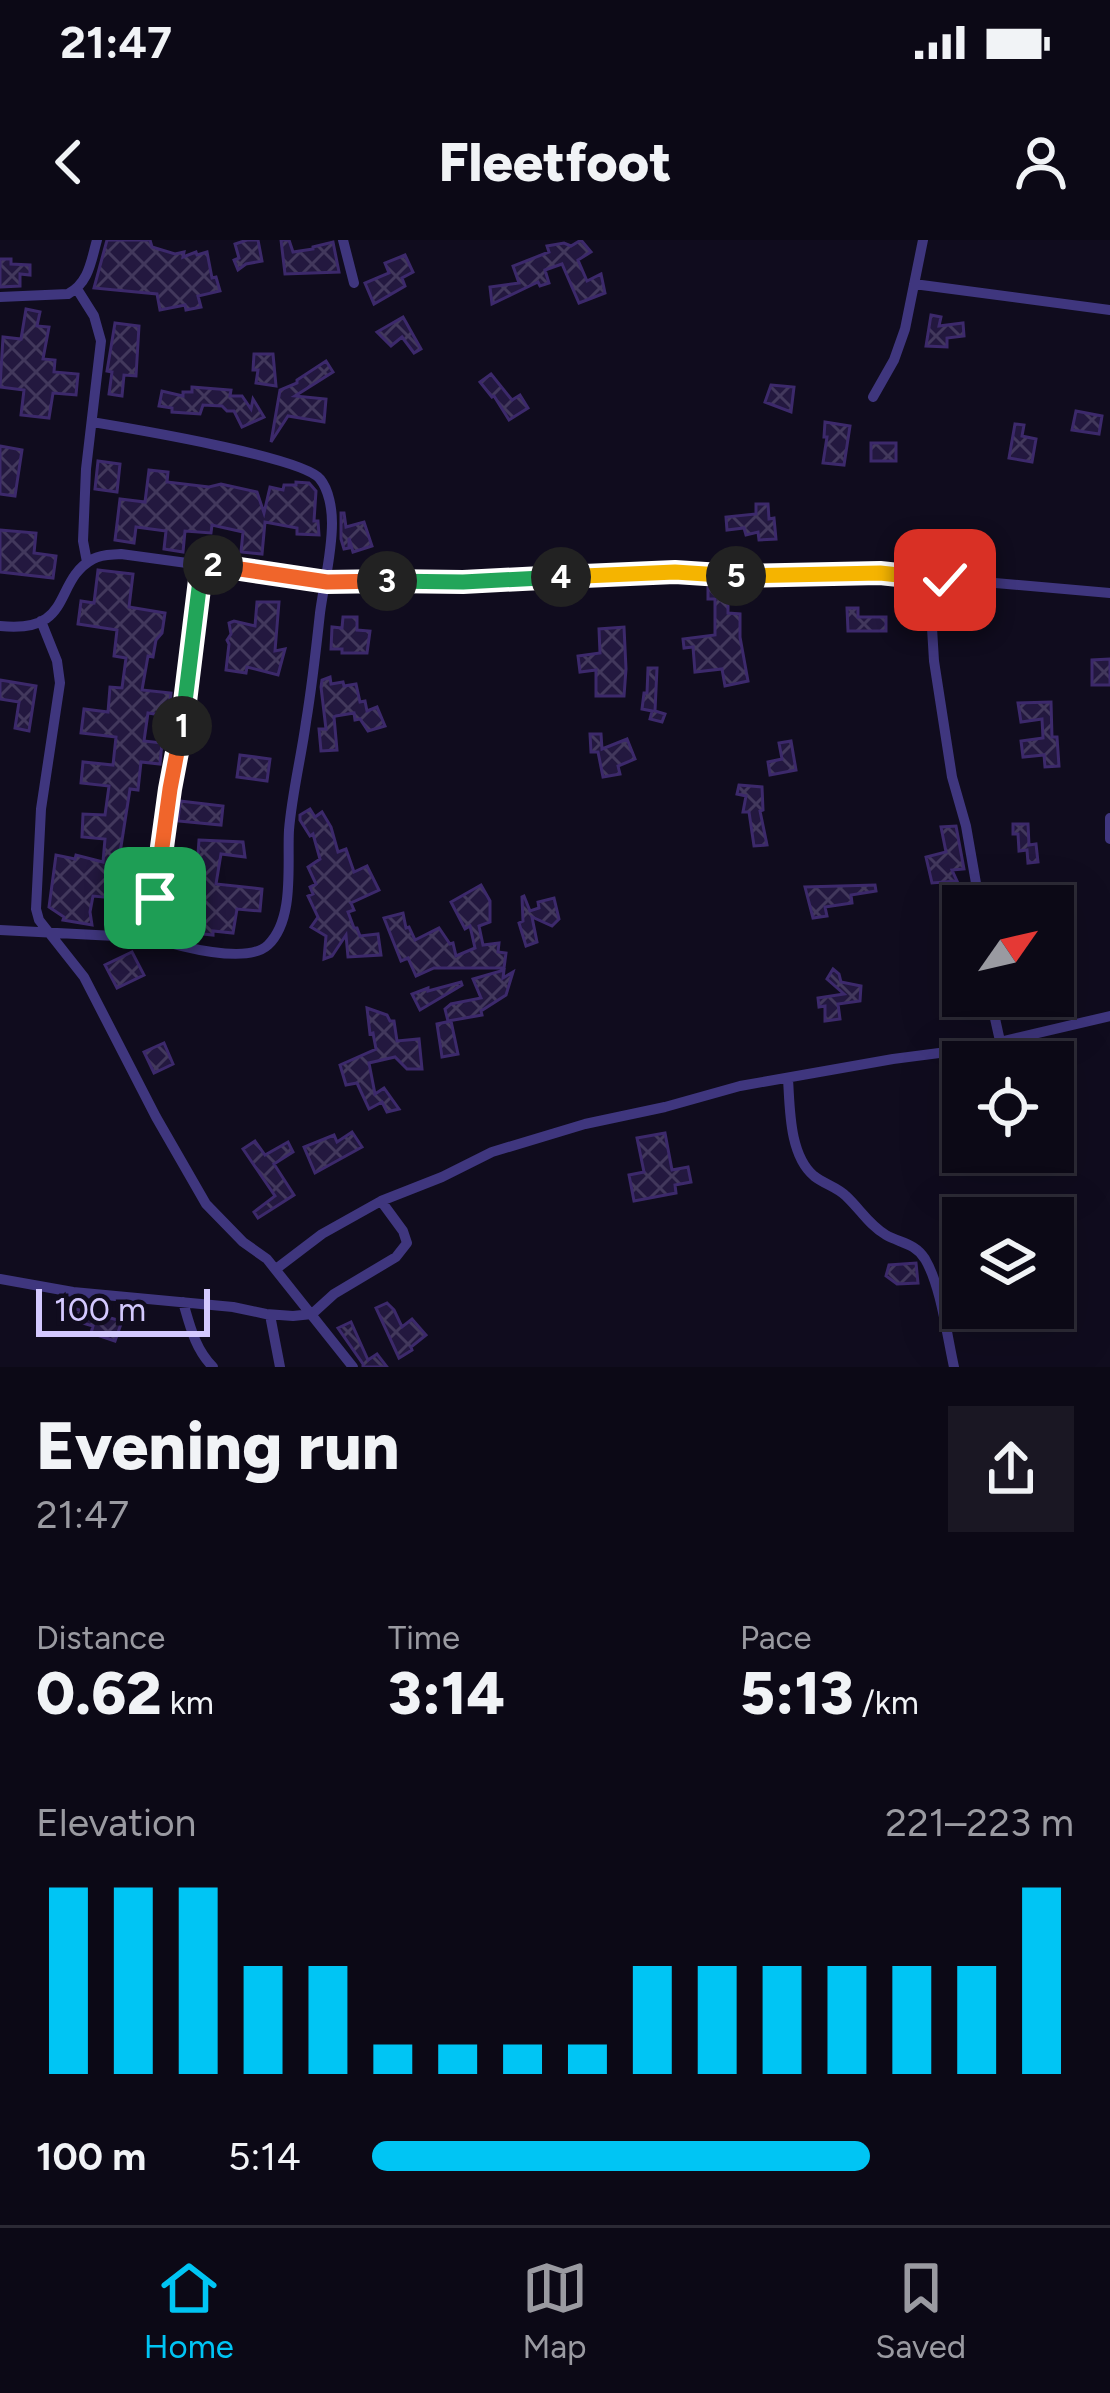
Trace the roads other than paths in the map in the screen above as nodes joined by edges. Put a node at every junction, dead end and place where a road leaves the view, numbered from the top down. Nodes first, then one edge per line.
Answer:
1 (97, 240) edge
2 (344, 240) edge
3 (923, 240) edge
4 (354, 283) dead end
5 (914, 284) junction
6 (77, 289) junction
7 (0, 297) edge
8 (1110, 310) edge
9 (872, 397) dead end
10 (92, 422) junction
11 (87, 562) junction
12 (202, 564) junction
13 (929, 578) junction
14 (327, 582) junction
15 (1110, 593) edge
16 (41, 622) junction
17 (0, 626) edge
18 (1110, 818) edge
19 (1110, 839) edge
20 (976, 885) edge
21 (0, 930) edge
22 (52, 935) junction
23 (153, 938) junction
24 (1110, 1016) edge
25 (995, 1017) edge
26 (1000, 1041) joint
27 (942, 1051) edge
28 (788, 1079) junction
29 (380, 1201) junction
30 (276, 1270) junction
31 (0, 1279) edge
32 (183, 1302) junction
33 (312, 1314) junction
34 (270, 1315) junction
35 (213, 1367) edge
36 (280, 1367) edge
37 (353, 1367) edge
38 (954, 1367) edge

1 - 6 street
2 - 4 street
3 - 5 street
5 - 8 street
5 - 9 street
6 - 7 street
6 - 10 street
10 - 11 street
10 - 14 street
11 - 12 street
11 - 16 street
12 - 14 street
12 - 23 street
13 - 14 street
13 - 15 street
13 - 20 street
14 - 23 street
16 - 17 street
16 - 22 street
18 - 19 street
21 - 22 street
22 - 23 street
22 - 30 street
24 - 26 street
25 - 26 street
27 - 28 street
28 - 29 street
28 - 38 street
29 - 30 street
29 - 33 street
30 - 33 street
31 - 32 street
32 - 34 street
32 - 35 street
33 - 34 street
33 - 37 street
34 - 36 street

